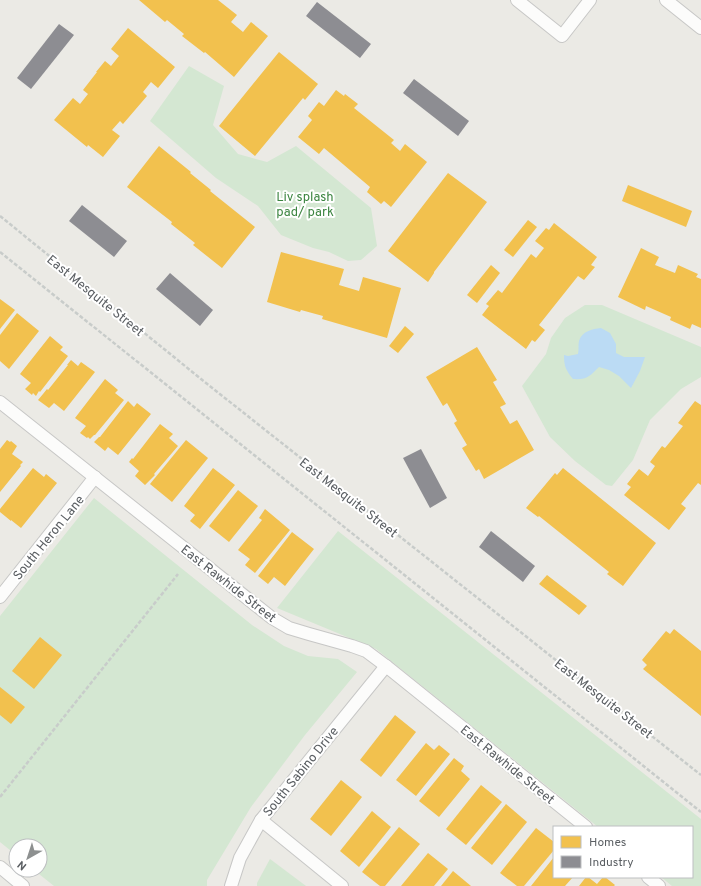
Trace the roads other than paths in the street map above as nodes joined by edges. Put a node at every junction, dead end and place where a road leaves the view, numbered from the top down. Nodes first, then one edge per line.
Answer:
1 (517, 0) edge
2 (590, 0) edge
3 (666, 0) edge
4 (701, 28) edge
5 (0, 402) edge
6 (95, 477) junction
7 (0, 597) edge
8 (386, 666) junction
9 (261, 820) junction
10 (585, 826) edge
11 (0, 868) edge
12 (649, 878) edge
13 (23, 886) edge
14 (230, 886) edge
15 (342, 886) edge
16 (659, 886) edge

1 - 2 street
3 - 4 street
5 - 6 street, East Rawhide Street
6 - 7 street, South Heron Lane
6 - 8 street, East Rawhide Street
8 - 9 street, South Sabino Drive
8 - 10 street, East Rawhide Street
9 - 14 street, South Sabino Drive
9 - 15 street
11 - 13 street
12 - 16 street

